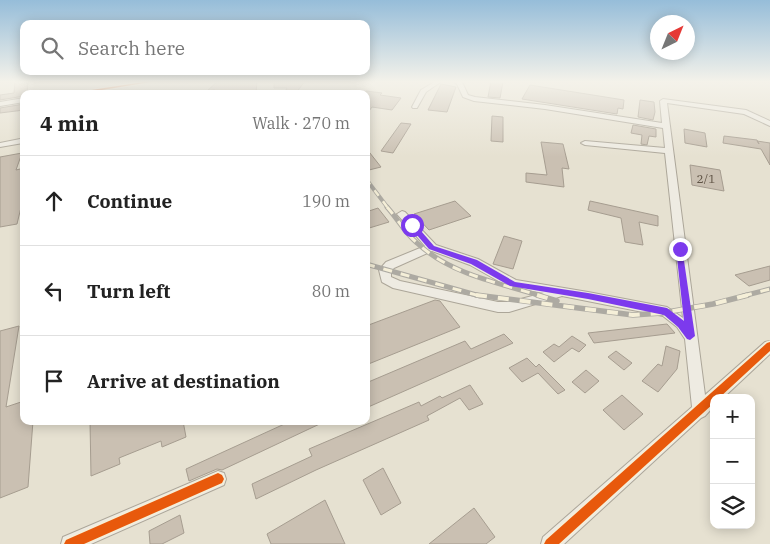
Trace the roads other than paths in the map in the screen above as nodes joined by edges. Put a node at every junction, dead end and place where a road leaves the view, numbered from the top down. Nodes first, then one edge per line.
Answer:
1 (540, 106) edge
2 (664, 106) edge
3 (704, 106) edge
4 (770, 124) edge
5 (666, 126) junction
6 (20, 141) dead end
7 (585, 143) dead end
8 (0, 145) edge
9 (669, 151) junction
10 (402, 214) dead end
11 (432, 248) junction
12 (562, 292) junction
13 (690, 336) junction
14 (770, 346) edge
15 (700, 411) junction
16 (218, 479) dead end
17 (70, 544) edge
18 (550, 544) edge

1 - 5 street
2 - 5 street
3 - 4 street
5 - 9 street
6 - 8 street
7 - 9 street
9 - 13 street
10 - 11 street
11 - 12 street
11 - 12 street
12 - 13 street
13 - 15 street
14 - 15 street
15 - 18 street
16 - 17 street

